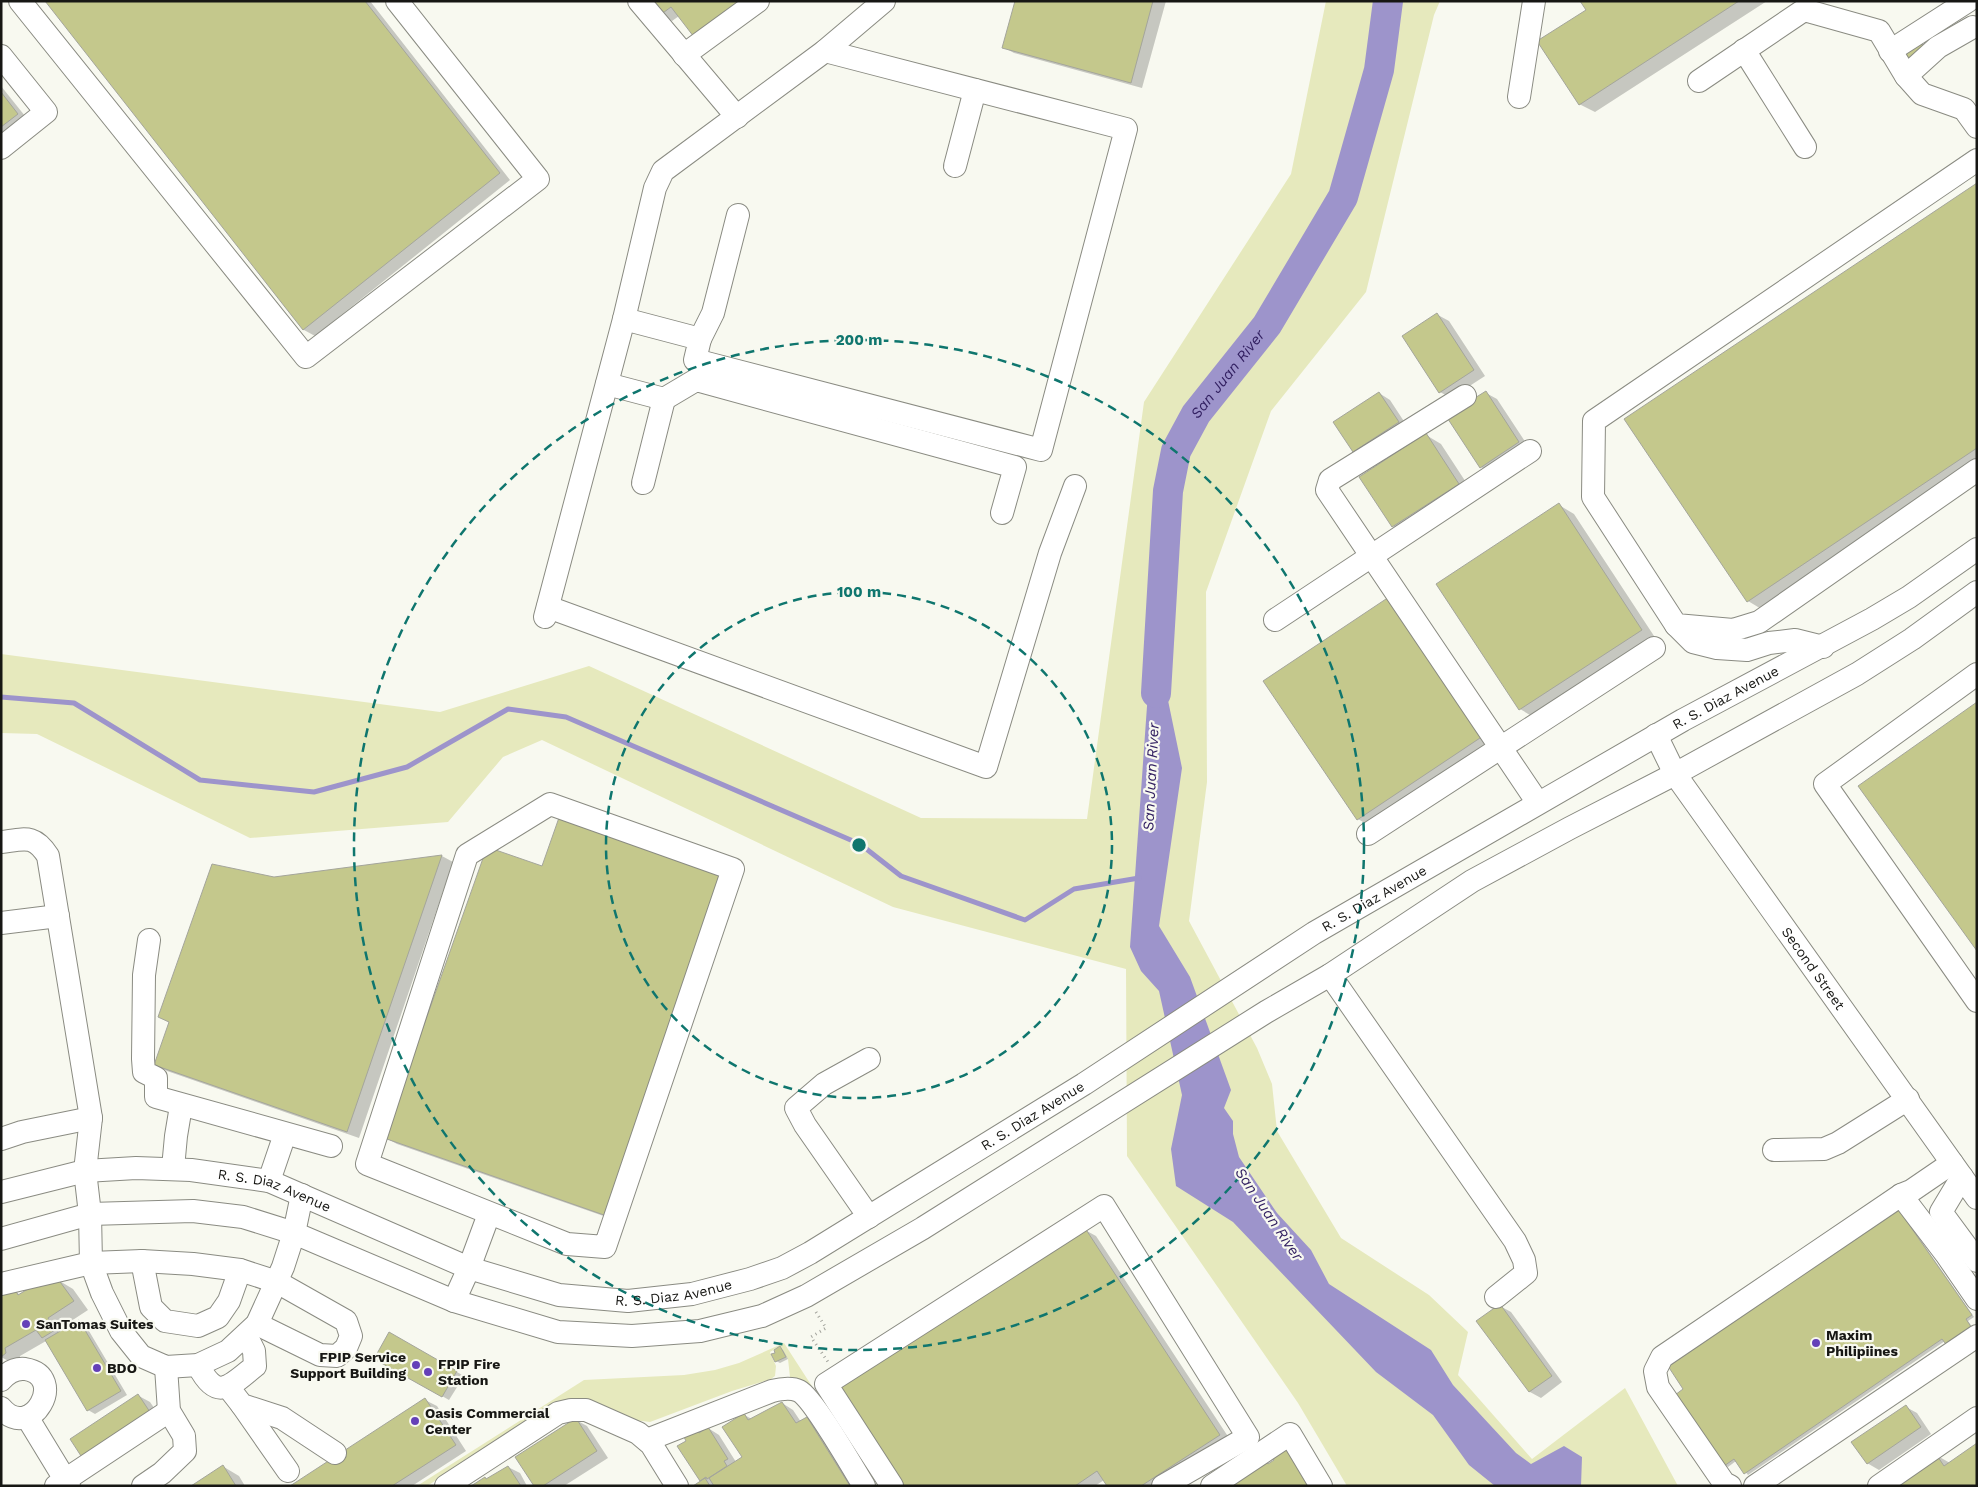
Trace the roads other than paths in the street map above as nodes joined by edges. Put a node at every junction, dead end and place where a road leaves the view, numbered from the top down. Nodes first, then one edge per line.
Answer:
1 (20, 1) edge
2 (397, 1) edge
3 (639, 1) edge
4 (758, 1) edge
5 (1534, 1) edge
6 (883, 2) edge
7 (1962, 3) edge
8 (1927, 27) junction
9 (1975, 29) edge
10 (1938, 48) junction
11 (1744, 50) junction
12 (1890, 50) junction
13 (825, 51) junction
14 (684, 55) junction
15 (1, 56) edge
16 (1906, 76) junction
17 (1699, 81) dead end
18 (975, 90) junction
19 (1519, 97) dead end
20 (737, 117) junction
21 (1977, 127) edge
22 (1805, 147) dead end
23 (1, 148) edge
24 (1977, 160) edge
25 (955, 166) dead end
26 (738, 215) dead end
27 (624, 319) junction
28 (700, 339) junction
29 (606, 384) junction
30 (1465, 396) dead end
31 (664, 399) junction
32 (1530, 451) dead end
33 (1977, 470) edge
34 (643, 483) dead end
35 (1075, 486) dead end
36 (1002, 513) dead end
37 (1977, 549) edge
38 (1371, 555) junction
39 (1977, 592) edge
40 (1275, 620) dead end
41 (1676, 625) junction
42 (1823, 647) junction
43 (1654, 648) dead end
44 (1977, 674) edge
45 (1656, 735) junction
46 (1501, 747) junction
47 (1675, 774) junction
48 (1538, 803) junction
49 (1368, 834) dead end
50 (1, 842) edge
51 (58, 916) junction
52 (1, 923) edge
53 (149, 940) dead end
54 (1330, 975) junction
55 (1977, 1002) edge
56 (869, 1059) dead end
57 (1908, 1099) junction
58 (181, 1106) junction
59 (91, 1118) junction
60 (285, 1134) junction
61 (1, 1139) edge
62 (331, 1146) dead end
63 (1774, 1150) dead end
64 (173, 1168) junction
65 (1957, 1170) junction
66 (86, 1171) junction
67 (269, 1181) junction
68 (1, 1192) edge
69 (302, 1195) junction
70 (905, 1195) junction
71 (1901, 1195) junction
72 (1977, 1198) edge
73 (90, 1214) junction
74 (489, 1214) junction
75 (869, 1217) junction
76 (924, 1228) junction
77 (294, 1233) junction
78 (1, 1239) edge
79 (142, 1261) junction
80 (1977, 1261) edge
81 (91, 1263) junction
82 (469, 1268) junction
83 (240, 1270) junction
84 (277, 1282) junction
85 (1, 1284) edge
86 (692, 1294) junction
87 (1496, 1298) dead end
88 (1977, 1299) edge
89 (454, 1301) junction
90 (251, 1329) junction
91 (700, 1332) junction
92 (1977, 1336) edge
93 (198, 1365) junction
94 (166, 1367) junction
95 (1, 1380) edge
96 (228, 1387) junction
97 (242, 1405) junction
98 (168, 1411) junction
99 (9, 1414) edge
100 (1977, 1418) edge
101 (647, 1440) junction
102 (335, 1453) dead end
103 (288, 1470) dead end
104 (64, 1484) edge
105 (143, 1486) edge
106 (446, 1486) edge
107 (677, 1486) edge
108 (864, 1486) edge
109 (892, 1486) edge
110 (1163, 1486) edge
111 (1212, 1486) edge
112 (1321, 1486) edge
113 (1730, 1486) edge
114 (1754, 1486) edge
115 (1879, 1486) edge

1 - 2 street
3 - 14 street
4 - 14 street
5 - 19 street
6 - 13 street
7 - 8 street
7 - 9 street
8 - 10 street
8 - 12 street
9 - 10 street
10 - 16 street
11 - 12 street
11 - 17 street
11 - 22 street
12 - 16 street
13 - 18 street
13 - 20 street
14 - 20 street
15 - 23 street
16 - 21 street
18 - 25 street
18 - 28 street
20 - 27 street
24 - 41 street
26 - 28 street
27 - 28 street
27 - 29 street
29 - 31 street
29 - 35 street
30 - 38 street
31 - 34 street
31 - 36 street
32 - 38 street
33 - 41 street
37 - 42 street, R. S. Diaz Avenue
38 - 40 street
38 - 46 street
39 - 47 street
41 - 42 street
42 - 45 street, R. S. Diaz Avenue
43 - 46 street
44 - 55 street
45 - 47 street, Second Street
45 - 48 street, R. S. Diaz Avenue
46 - 48 street
46 - 49 street
47 - 54 street
47 - 57 street, Second Street
48 - 70 street, R. S. Diaz Avenue
50 - 51 street
51 - 52 street
51 - 59 street
53 - 58 street
54 - 76 street
54 - 87 street
56 - 75 street
57 - 63 street
57 - 65 street, Second Street
58 - 60 street
58 - 64 street
59 - 61 street
59 - 66 street
60 - 62 street
60 - 67 street
64 - 66 street, R. S. Diaz Avenue
64 - 67 street, R. S. Diaz Avenue
65 - 71 street
65 - 72 street, Second Street
65 - 80 street
66 - 68 street, R. S. Diaz Avenue
66 - 73 street
67 - 69 street, R. S. Diaz Avenue
69 - 77 street
69 - 82 street, R. S. Diaz Avenue
70 - 75 street, R. S. Diaz Avenue
70 - 76 street
71 - 88 street
71 - 113 street
73 - 77 street
73 - 78 street
73 - 81 street
74 - 74 street
74 - 82 street
75 - 86 street, R. S. Diaz Avenue
76 - 91 street
77 - 84 street
77 - 89 street
79 - 81 street
79 - 83 street
79 - 83 street
81 - 85 street
81 - 94 street
82 - 86 street, R. S. Diaz Avenue
82 - 89 street
83 - 84 street
84 - 90 street
84 - 90 street
86 - 91 street
89 - 91 street
90 - 93 street
90 - 96 street
92 - 114 street
93 - 94 street
93 - 96 street
94 - 98 street
95 - 99 street
96 - 97 street
97 - 102 street
97 - 103 street
98 - 104 street
98 - 105 street
99 - 104 street
100 - 115 street
101 - 106 street
101 - 107 street
101 - 108 street
109 - 110 street
111 - 112 street

